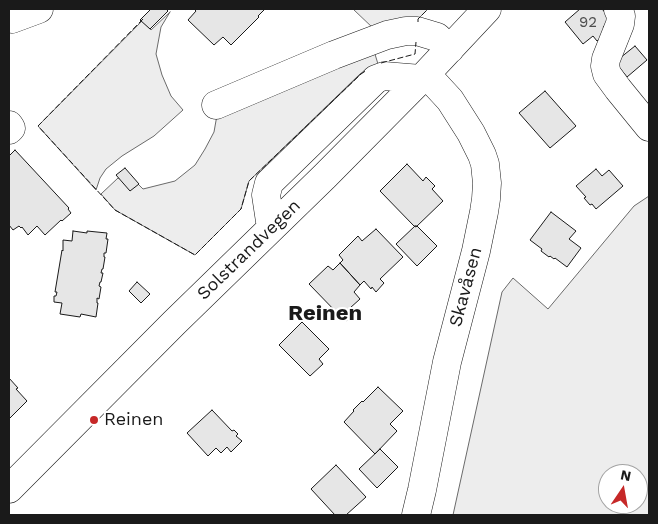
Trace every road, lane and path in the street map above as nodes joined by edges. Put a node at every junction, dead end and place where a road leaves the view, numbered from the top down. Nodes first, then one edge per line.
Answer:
1 (39, 9) edge
2 (487, 9) edge
3 (618, 9) edge
4 (9, 17) edge
5 (450, 49) junction
6 (424, 77) junction
7 (216, 105) dead end
8 (9, 125) edge
9 (649, 127) edge
10 (9, 130) edge
11 (9, 488) edge
12 (416, 515) edge

1 - 4 street
2 - 5 street, Solstrandvegen
3 - 9 street
5 - 6 street, Solstrandvegen
5 - 7 street
6 - 11 street, Solstrandvegen
6 - 12 street, Skavåsen
8 - 10 street

